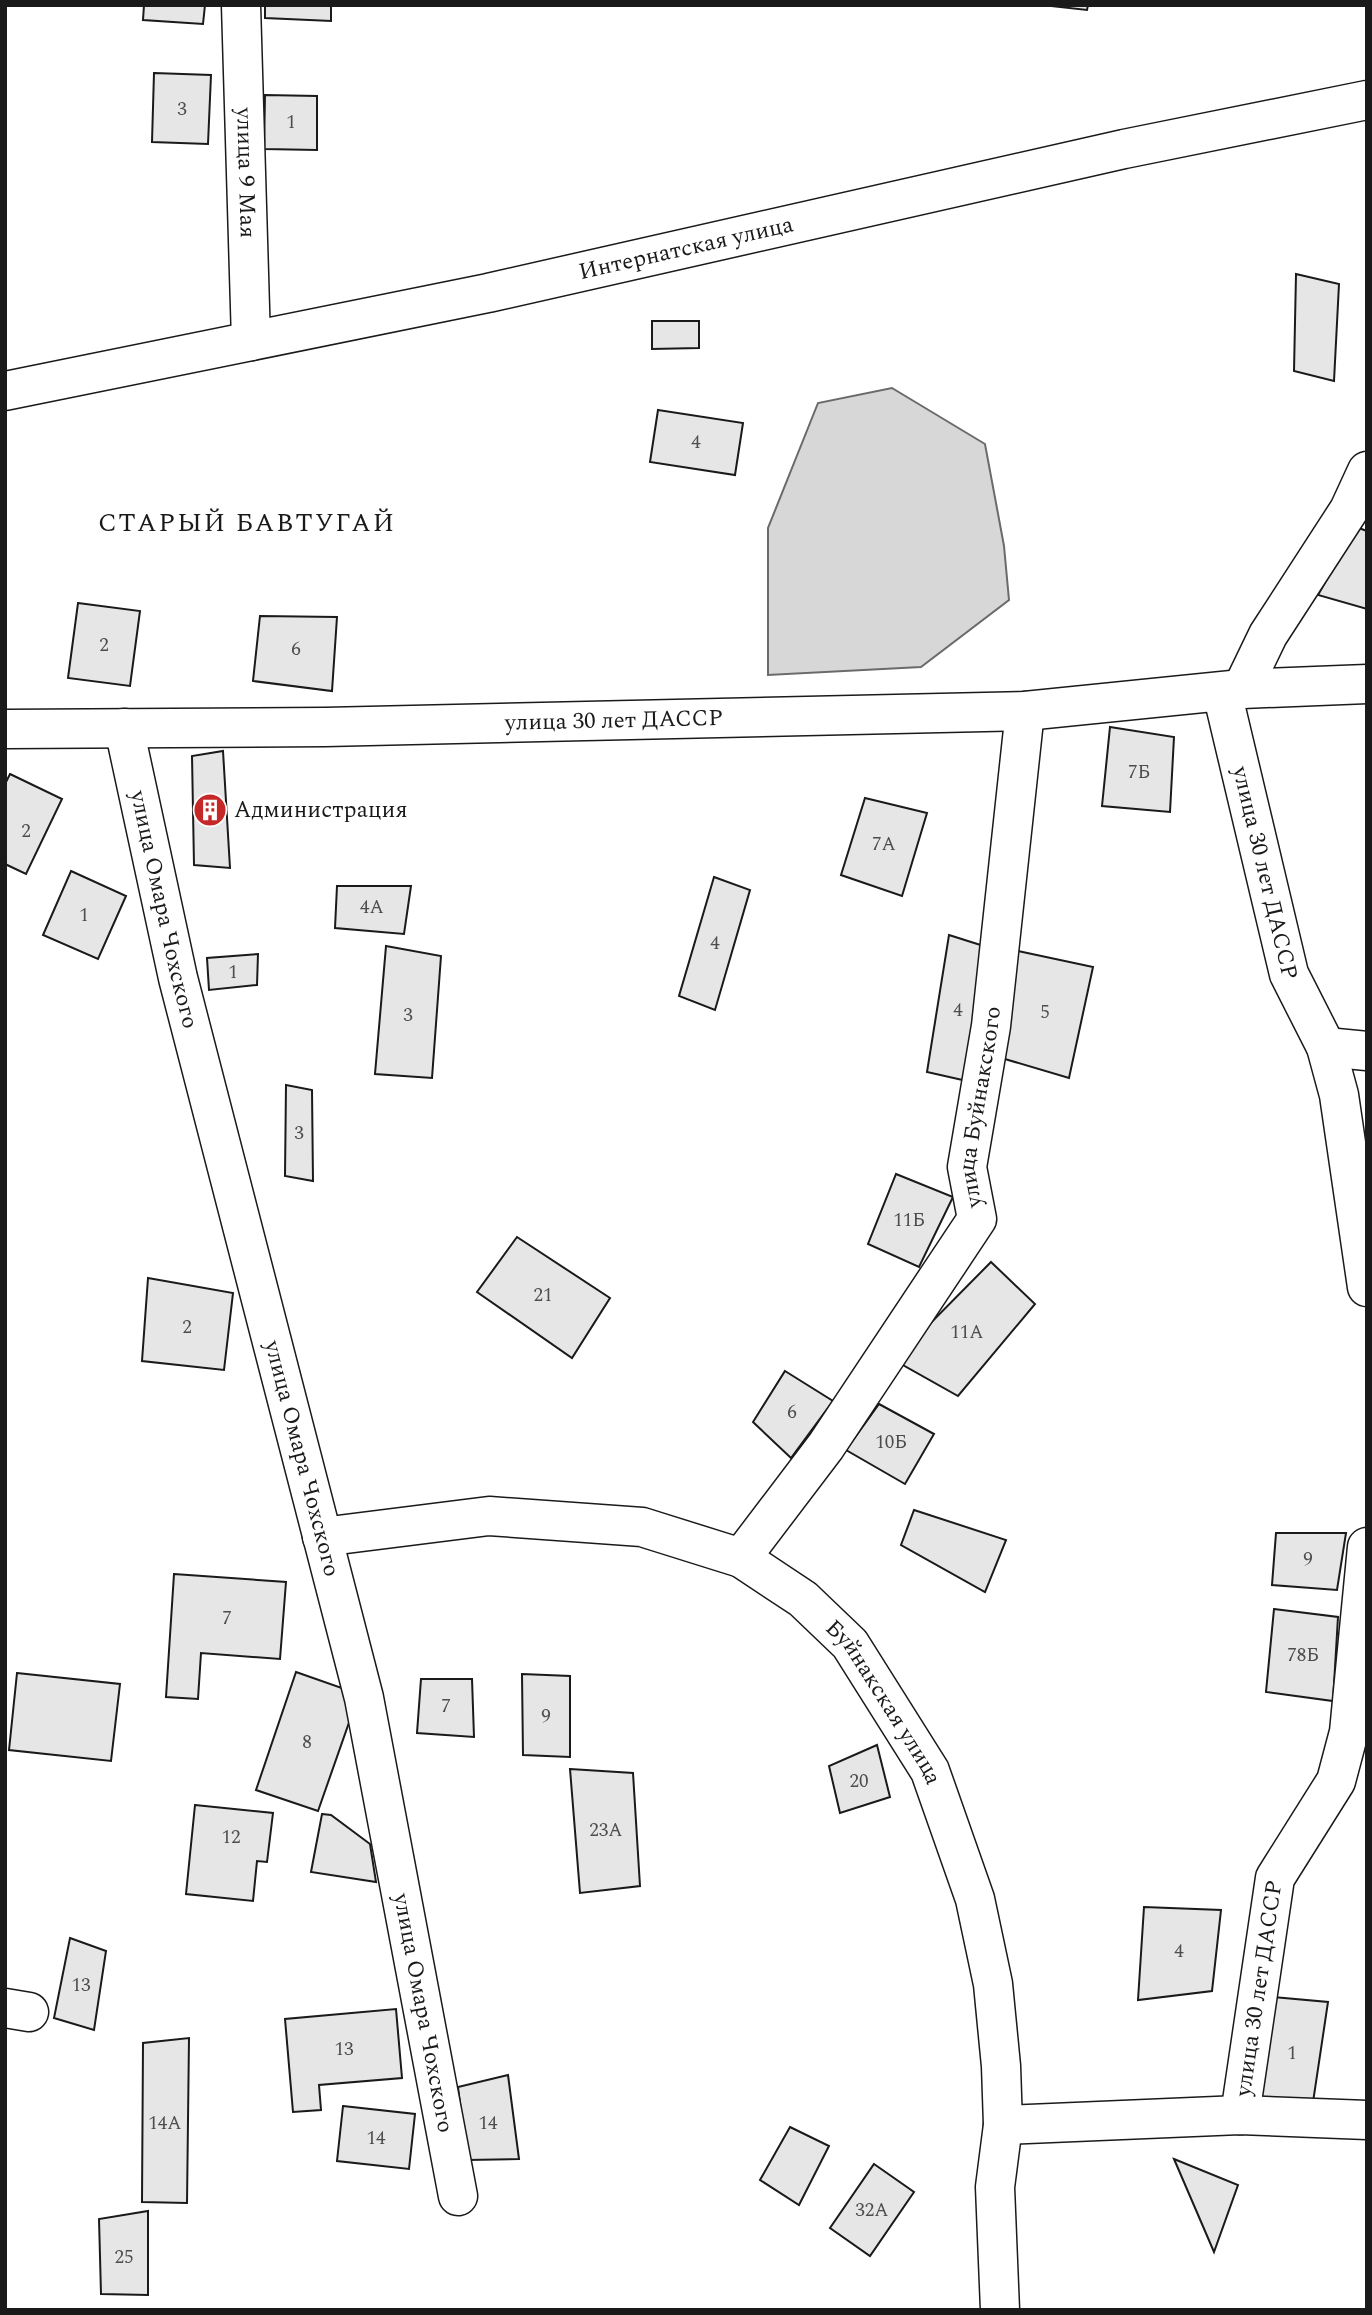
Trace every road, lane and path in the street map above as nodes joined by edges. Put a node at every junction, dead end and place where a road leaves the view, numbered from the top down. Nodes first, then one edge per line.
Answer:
1 (241, 5) edge
2 (1367, 100) edge
3 (251, 341) junction
4 (5, 391) edge
5 (1367, 471) edge
6 (1367, 684) edge
7 (1232, 691) junction
8 (1025, 711) junction
9 (124, 728) junction
10 (5, 729) edge
11 (1326, 1047) junction
12 (1367, 1051) edge
13 (1367, 1287) edge
14 (322, 1537) junction
15 (1367, 1547) edge
16 (741, 1558) junction
17 (1240, 2115) junction
18 (1367, 2120) edge
19 (1003, 2125) junction
20 (458, 2196) dead end
21 (1000, 2310) edge

1 - 3 street, улица 9 Мая
2 - 3 street, Интернатская улица
3 - 4 street, Интернатская улица
5 - 7 street
6 - 7 street, улица 30 лет ДАССР
7 - 8 street, улица 30 лет ДАССР
7 - 11 street, улица 30 лет ДАССР
8 - 9 street, улица 30 лет ДАССР
8 - 16 street, улица Буйнакского
9 - 10 street, улица 30 лет ДАССР
9 - 14 street, улица Омара Чохского
11 - 12 street
11 - 13 street, улица 30 лет ДАССР
14 - 16 street, Буйнакская улица
14 - 20 street, улица Омара Чохского
15 - 17 street, улица 30 лет ДАССР
16 - 19 street, Буйнакская улица
17 - 18 street, улица 30 лет ДАССР
17 - 19 street, улица 30 лет ДАССР
19 - 21 street, Буйнакская улица

